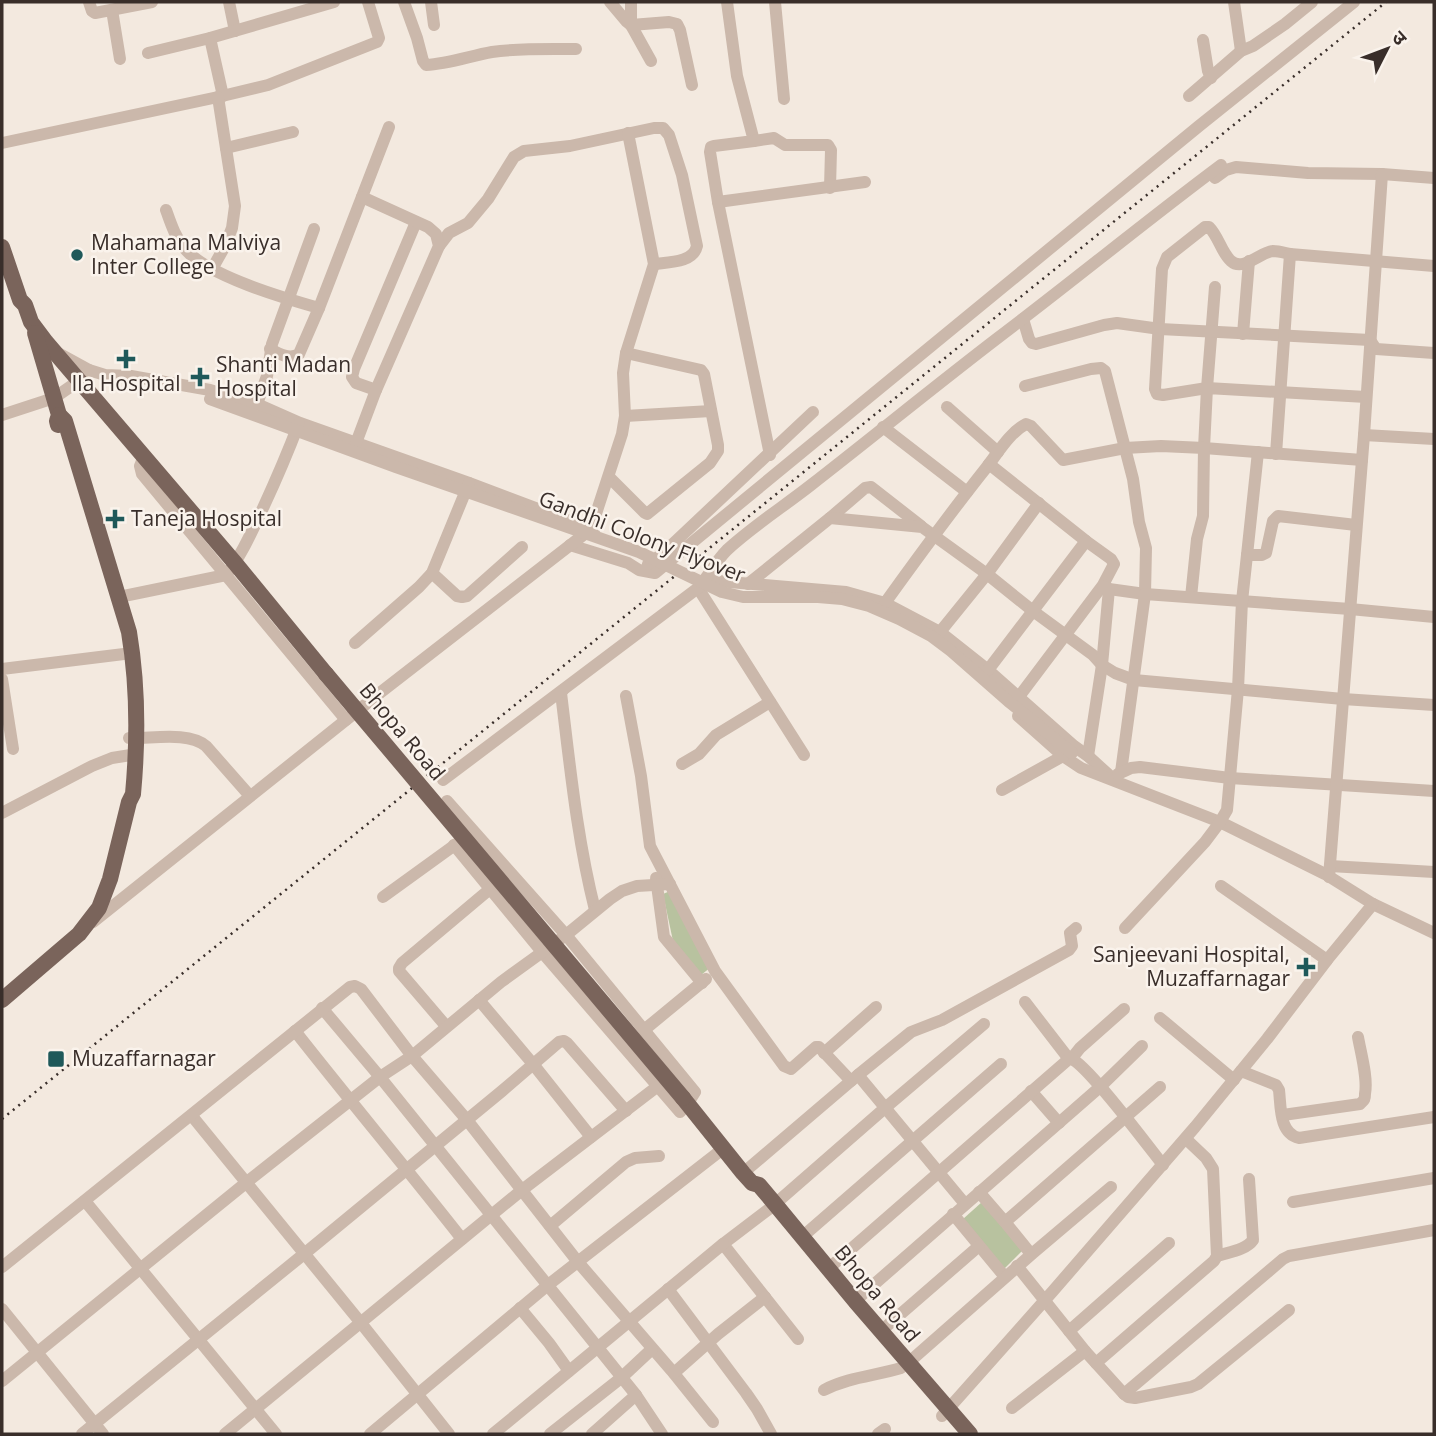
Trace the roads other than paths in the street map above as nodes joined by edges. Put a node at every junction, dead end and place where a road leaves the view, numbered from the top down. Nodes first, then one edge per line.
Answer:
1 (89, 2) edge
2 (152, 2) edge
3 (229, 2) edge
4 (334, 2) edge
5 (368, 2) edge
6 (404, 2) edge
7 (431, 2) edge
8 (610, 2) edge
9 (631, 2) edge
10 (727, 2) edge
11 (775, 2) edge
12 (1234, 2) edge
13 (1312, 2) edge
14 (1354, 2) edge
15 (112, 10) junction
16 (434, 25) dead end
17 (631, 25) junction
18 (235, 31) junction
19 (210, 38) junction
20 (1203, 40) dead end
21 (576, 49) dead end
22 (1241, 51) junction
23 (148, 53) dead end
24 (120, 59) dead end
25 (651, 61) dead end
26 (1210, 78) junction
27 (692, 85) dead end
28 (1189, 96) dead end
29 (220, 97) junction
30 (784, 99) dead end
31 (389, 127) dead end
32 (293, 132) dead end
33 (628, 133) junction
34 (754, 141) junction
35 (2, 143) edge
36 (226, 148) junction
37 (1221, 165) dead end
38 (1382, 174) junction
39 (1434, 178) edge
40 (865, 182) dead end
41 (1204, 186) dead end
42 (830, 188) junction
43 (362, 197) junction
44 (718, 202) junction
45 (166, 210) dead end
46 (416, 222) junction
47 (314, 229) dead end
48 (2, 233) edge
49 (439, 246) junction
50 (2, 247) edge
51 (1290, 254) junction
52 (1249, 261) junction
53 (1376, 261) junction
54 (654, 264) junction
55 (1434, 266) edge
56 (212, 269) junction
57 (1215, 287) dead end
58 (288, 300) junction
59 (24, 304) junction
60 (319, 309) junction
61 (1023, 319) junction
62 (31, 322) junction
63 (1160, 328) junction
64 (1211, 331) junction
65 (1243, 334) junction
66 (1285, 335) junction
67 (1370, 340) junction
68 (270, 349) junction
69 (626, 353) junction
70 (1434, 353) edge
71 (84, 375) junction
72 (152, 379) junction
73 (1025, 386) dead end
74 (1207, 388) junction
75 (376, 390) junction
76 (1281, 393) junction
77 (1366, 397) junction
78 (54, 398) junction
79 (257, 404) junction
80 (947, 407) dead end
81 (711, 411) junction
82 (813, 412) dead end
83 (2, 415) edge
84 (59, 415) junction
85 (625, 416) junction
86 (300, 423) junction
87 (883, 427) junction
88 (1364, 435) junction
89 (1434, 439) edge
90 (356, 443) junction
91 (1125, 448) junction
92 (1204, 448) junction
93 (998, 452) junction
94 (1258, 452) junction
95 (1276, 454) junction
96 (770, 455) junction
97 (1362, 460) junction
98 (989, 464) junction
99 (608, 477) junction
100 (469, 483) junction
101 (967, 492) junction
102 (1039, 503) junction
103 (830, 518) junction
104 (1356, 525) junction
105 (922, 527) junction
106 (591, 529) junction
107 (934, 534) junction
108 (1086, 541) junction
109 (570, 545) junction
110 (522, 547) dead end
111 (661, 555) junction
112 (1247, 555) junction
113 (231, 569) junction
114 (639, 570) junction
115 (432, 573) junction
116 (987, 573) junction
117 (702, 584) junction
118 (748, 584) junction
119 (1106, 587) junction
120 (1145, 594) junction
121 (119, 597) junction
122 (1192, 597) junction
123 (1242, 601) junction
124 (885, 603) junction
125 (1350, 608) junction
126 (1033, 611) junction
127 (1434, 617) edge
128 (940, 632) junction
129 (1066, 635) junction
130 (355, 643) dead end
131 (128, 654) junction
132 (952, 657) dead end
133 (1102, 665) junction
134 (2, 669) edge
135 (988, 670) junction
136 (2, 679) edge
137 (1133, 680) junction
138 (1238, 689) junction
139 (563, 690) junction
140 (626, 696) dead end
141 (1018, 698) junction
142 (1343, 699) junction
143 (770, 702) junction
144 (1434, 705) edge
145 (346, 720) junction
146 (133, 746) junction
147 (13, 749) dead end
148 (804, 755) dead end
149 (1068, 755) junction
150 (1088, 756) junction
151 (682, 764) dead end
152 (1117, 775) junction
153 (1230, 778) junction
154 (443, 780) dead end
155 (1335, 786) junction
156 (1002, 790) dead end
157 (1434, 791) edge
158 (250, 796) junction
159 (447, 800) dead end
160 (2, 813) edge
161 (1220, 822) junction
162 (474, 831) junction
163 (454, 845) junction
164 (1329, 871) junction
165 (1434, 872) edge
166 (664, 884) junction
167 (1221, 886) dead end
168 (490, 889) junction
169 (383, 897) dead end
170 (1373, 904) junction
171 (595, 910) junction
172 (1076, 928) dead end
173 (1125, 928) dead end
174 (1434, 933) edge
175 (79, 934) junction
176 (566, 935) junction
177 (542, 952) junction
178 (1327, 960) junction
179 (715, 971) junction
180 (702, 983) junction
181 (2, 1000) edge
182 (479, 1000) junction
183 (1025, 1002) dead end
184 (876, 1007) dead end
185 (322, 1009) junction
186 (1124, 1009) dead end
187 (1160, 1018) dead end
188 (984, 1024) dead end
189 (446, 1026) junction
190 (645, 1030) junction
191 (295, 1031) junction
192 (1359, 1037) dead end
193 (1142, 1046) dead end
194 (824, 1053) junction
195 (412, 1056) junction
196 (1070, 1058) junction
197 (533, 1063) junction
198 (1001, 1064) dead end
199 (1237, 1075) junction
200 (380, 1077) junction
201 (855, 1078) junction
202 (658, 1086) junction
203 (1100, 1087) junction
204 (1160, 1087) dead end
205 (1031, 1091) junction
206 (349, 1101) junction
207 (686, 1101) junction
208 (885, 1108) junction
209 (626, 1111) junction
210 (192, 1115) junction
211 (1283, 1115) junction
212 (1434, 1117) edge
213 (1125, 1118) junction
214 (467, 1120) junction
215 (1059, 1123) junction
216 (591, 1137) junction
217 (1186, 1139) junction
218 (912, 1140) junction
219 (434, 1146) junction
220 (724, 1148) junction
221 (659, 1156) dead end
222 (1163, 1165) junction
223 (407, 1169) junction
224 (939, 1172) junction
225 (747, 1178) junction
226 (1434, 1178) edge
227 (1249, 1179) dead end
228 (247, 1182) junction
229 (1111, 1187) dead end
230 (522, 1190) junction
231 (979, 1192) junction
232 (85, 1201) junction
233 (1293, 1202) dead end
234 (965, 1204) junction
235 (772, 1206) junction
236 (953, 1214) junction
237 (491, 1216) junction
238 (1005, 1223) junction
239 (550, 1226) junction
240 (1434, 1230) edge
241 (802, 1237) junction
242 (462, 1240) junction
243 (1170, 1243) dead end
244 (723, 1244) junction
245 (979, 1246) junction
246 (304, 1254) junction
247 (1031, 1254) junction
248 (1217, 1256) junction
249 (578, 1262) junction
250 (1017, 1266) junction
251 (2, 1267) edge
252 (140, 1269) junction
253 (828, 1269) junction
254 (1005, 1277) junction
255 (548, 1285) junction
256 (668, 1289) junction
257 (765, 1297) junction
258 (1046, 1300) junction
259 (855, 1301) junction
260 (520, 1308) junction
261 (2, 1309) edge
262 (1289, 1310) dead end
263 (628, 1321) junction
264 (361, 1323) junction
265 (881, 1331) junction
266 (1069, 1331) junction
267 (798, 1339) dead end
268 (198, 1340) junction
269 (708, 1344) junction
270 (597, 1347) junction
271 (652, 1349) junction
272 (1085, 1351) junction
273 (38, 1352) junction
274 (1096, 1363) junction
275 (904, 1365) junction
276 (569, 1371) junction
277 (674, 1373) junction
278 (621, 1378) junction
279 (2, 1381) edge
280 (824, 1390) dead end
281 (1124, 1394) junction
282 (416, 1395) junction
283 (636, 1395) junction
284 (1012, 1408) dead end
285 (256, 1409) junction
286 (945, 1412) junction
287 (712, 1422) dead end
288 (98, 1429) edge
289 (442, 1432) edge
290 (82, 1434) edge
291 (225, 1434) edge
292 (275, 1434) edge
293 (370, 1434) edge
294 (493, 1434) edge
295 (550, 1434) edge
296 (592, 1434) edge
297 (662, 1434) edge
298 (771, 1434) edge
299 (958, 1434) edge
300 (970, 1434) edge

1 - 15 street
2 - 15 street
3 - 18 street
4 - 18 street
5 - 29 street
6 - 21 street
7 - 16 street
8 - 17 street
9 - 17 street
10 - 34 street
11 - 30 street
12 - 22 street
13 - 22 street
14 - 114 street
15 - 24 street
17 - 25 street
17 - 27 street
18 - 19 street
19 - 23 street
19 - 29 street
20 - 26 street
22 - 26 street
26 - 28 street
29 - 35 street
29 - 36 street
31 - 43 street
32 - 36 street
33 - 49 street
33 - 54 street
33 - 54 street
34 - 42 street
34 - 44 street
36 - 56 street
37 - 61 street
38 - 39 street
38 - 41 street
38 - 53 street
40 - 42 street
42 - 44 street
43 - 46 street
43 - 60 street
44 - 96 street
45 - 56 street
46 - 49 street
46 - 75 street
47 - 58 street
48 - 59 main road
49 - 75 street
50 - 59 main road
51 - 52 street
51 - 53 street
51 - 66 street
52 - 63 street
52 - 65 street
53 - 55 street
53 - 67 street
54 - 69 street
56 - 58 street
57 - 64 street
58 - 60 street
58 - 68 street
59 - 62 main road, Bhopa Road
60 - 68 street
61 - 63 street
61 - 87 street
62 - 71 main road, Bhopa Road
62 - 78 main road
63 - 64 street
63 - 74 street
64 - 65 street
64 - 74 street
65 - 66 street
66 - 67 street
66 - 76 street
67 - 70 street
67 - 77 street
68 - 79 street
69 - 81 street
69 - 85 street
71 - 72 street
71 - 78 street
71 - 113 main road, Bhopa Road
72 - 79 street
72 - 149 street, Gandhi Colony Flyover, bridge
73 - 91 street
74 - 76 street
74 - 92 street
75 - 90 street
76 - 77 street
76 - 95 street
77 - 88 street
78 - 83 street
78 - 84 main road
79 - 86 street
80 - 93 street
81 - 85 street
81 - 99 street
82 - 96 street
84 - 121 main road
84 - 131 main road
85 - 99 street
86 - 90 street
86 - 113 street
87 - 101 street
87 - 117 street
88 - 89 street
88 - 97 street
90 - 100 street
91 - 92 street
91 - 93 street
91 - 120 street
92 - 94 street
92 - 122 street
93 - 98 street
94 - 95 street
94 - 112 street
95 - 97 street
96 - 111 street
97 - 104 street
98 - 101 street
98 - 102 street
99 - 106 street
100 - 106 street
100 - 115 street
101 - 107 street
102 - 108 street
102 - 116 street
103 - 105 street
103 - 105 street
103 - 118 street
104 - 112 street
104 - 125 street
105 - 107 street
106 - 109 street
106 - 111 street
107 - 116 street
107 - 124 street
108 - 119 street
108 - 126 street
109 - 114 street
109 - 145 street
110 - 115 street
111 - 114 street
112 - 123 street
113 - 121 street
113 - 145 street
113 - 207 main road, Bhopa Road, bridge
115 - 130 street
116 - 126 street
116 - 128 street
117 - 118 street
117 - 139 street
117 - 143 street
118 - 124 street
119 - 120 street
119 - 129 street
119 - 133 street
120 - 122 street
120 - 137 street
121 - 131 main road
122 - 123 street
123 - 125 street
123 - 138 street
124 - 128 street
125 - 127 street
125 - 142 street
126 - 129 street
126 - 135 street
128 - 135 street
129 - 133 street
129 - 141 street
131 - 134 street
131 - 146 main road
132 - 149 street
133 - 137 street
133 - 150 street
135 - 141 street
136 - 147 street
137 - 138 street
137 - 152 street
138 - 142 street
138 - 153 street
139 - 154 street
139 - 171 street
140 - 166 street
141 - 150 street
142 - 144 street
142 - 155 street
143 - 148 street
143 - 151 street
145 - 158 street
146 - 158 street
146 - 160 street
146 - 175 main road
149 - 152 street
149 - 156 street
150 - 152 street
152 - 153 street
152 - 161 street
153 - 155 street
153 - 161 street
155 - 157 street
155 - 164 street
158 - 175 street
159 - 162 street
161 - 164 street
161 - 173 street
162 - 163 street
162 - 176 street
163 - 168 street
163 - 169 street
164 - 165 street
164 - 170 street
166 - 171 street
166 - 179 street
166 - 180 street
167 - 178 street
168 - 177 street
168 - 189 street
170 - 174 street
170 - 178 street
171 - 176 street
172 - 201 street
175 - 181 main road
176 - 177 street
176 - 190 street
177 - 182 street
177 - 202 street
178 - 199 street
179 - 180 street
179 - 194 street
180 - 190 street
182 - 189 street
182 - 197 street
183 - 196 street
184 - 194 street
185 - 191 street
185 - 195 street
185 - 200 street
186 - 196 street
187 - 199 street
188 - 208 street
189 - 195 street
190 - 207 street
191 - 206 street
191 - 210 street
192 - 211 street
193 - 203 street
194 - 201 street
195 - 200 street
195 - 214 street
196 - 203 street
196 - 205 street
197 - 209 street
197 - 214 street
197 - 216 street
198 - 218 street
199 - 211 street
199 - 217 street
200 - 206 street
200 - 219 street
201 - 208 street
201 - 225 street
202 - 207 street
202 - 209 street
203 - 213 street
203 - 215 street
204 - 213 street
205 - 215 street
205 - 224 street
206 - 223 street
206 - 228 street
207 - 220 main road, Bhopa Road
208 - 218 street
208 - 235 street
209 - 216 street
210 - 228 street
210 - 232 street
211 - 212 street
213 - 222 street
213 - 238 street
214 - 219 street
214 - 230 street
215 - 231 street
216 - 230 street
217 - 222 street
217 - 248 street
218 - 224 street
218 - 241 street
219 - 223 street
219 - 237 street
220 - 225 main road, Bhopa Road
220 - 249 street
221 - 239 street
222 - 258 street
223 - 242 street
223 - 246 street
224 - 234 street
224 - 253 street
225 - 235 main road, Bhopa Road
226 - 233 street
227 - 248 street
228 - 246 street
228 - 252 street
229 - 247 street
230 - 237 street
230 - 239 street
231 - 234 street
231 - 238 street
232 - 251 street
232 - 252 street
234 - 236 street
235 - 241 main road, Bhopa Road
235 - 244 street
235 - 275 main road, Bhopa Road
236 - 245 street
236 - 259 street
237 - 242 street
237 - 255 street
238 - 247 street
239 - 249 street
240 - 281 street
241 - 253 main road, Bhopa Road
242 - 264 street
243 - 266 street
244 - 256 street
244 - 257 street
245 - 254 street
245 - 265 street
246 - 264 street
246 - 268 street
247 - 250 street
248 - 274 street
249 - 255 street
249 - 263 street
250 - 254 street
250 - 258 street
252 - 268 street
252 - 273 street
253 - 259 main road, Bhopa Road
254 - 275 street
255 - 260 street
255 - 270 street
256 - 263 street
256 - 269 street
257 - 267 street
257 - 269 street
258 - 266 street
258 - 286 street
259 - 265 main road, Bhopa Road
260 - 276 street
260 - 282 street
261 - 273 street
262 - 281 street
263 - 270 street
263 - 271 street
264 - 282 street
264 - 285 street
265 - 275 main road, Bhopa Road
266 - 272 street
268 - 285 street
268 - 288 street
269 - 277 street
269 - 298 street
270 - 276 street
270 - 278 street
271 - 277 street
271 - 278 street
272 - 274 street
272 - 284 street
273 - 279 street
273 - 288 street
274 - 281 street
275 - 280 street
275 - 286 main road, Bhopa Road
276 - 294 street
277 - 287 street
278 - 283 street
278 - 295 street
282 - 289 street
282 - 293 street
283 - 296 street
283 - 297 street
285 - 291 street
285 - 292 street
286 - 299 main road, Bhopa Road
286 - 300 main road, Bhopa Road
288 - 290 street

